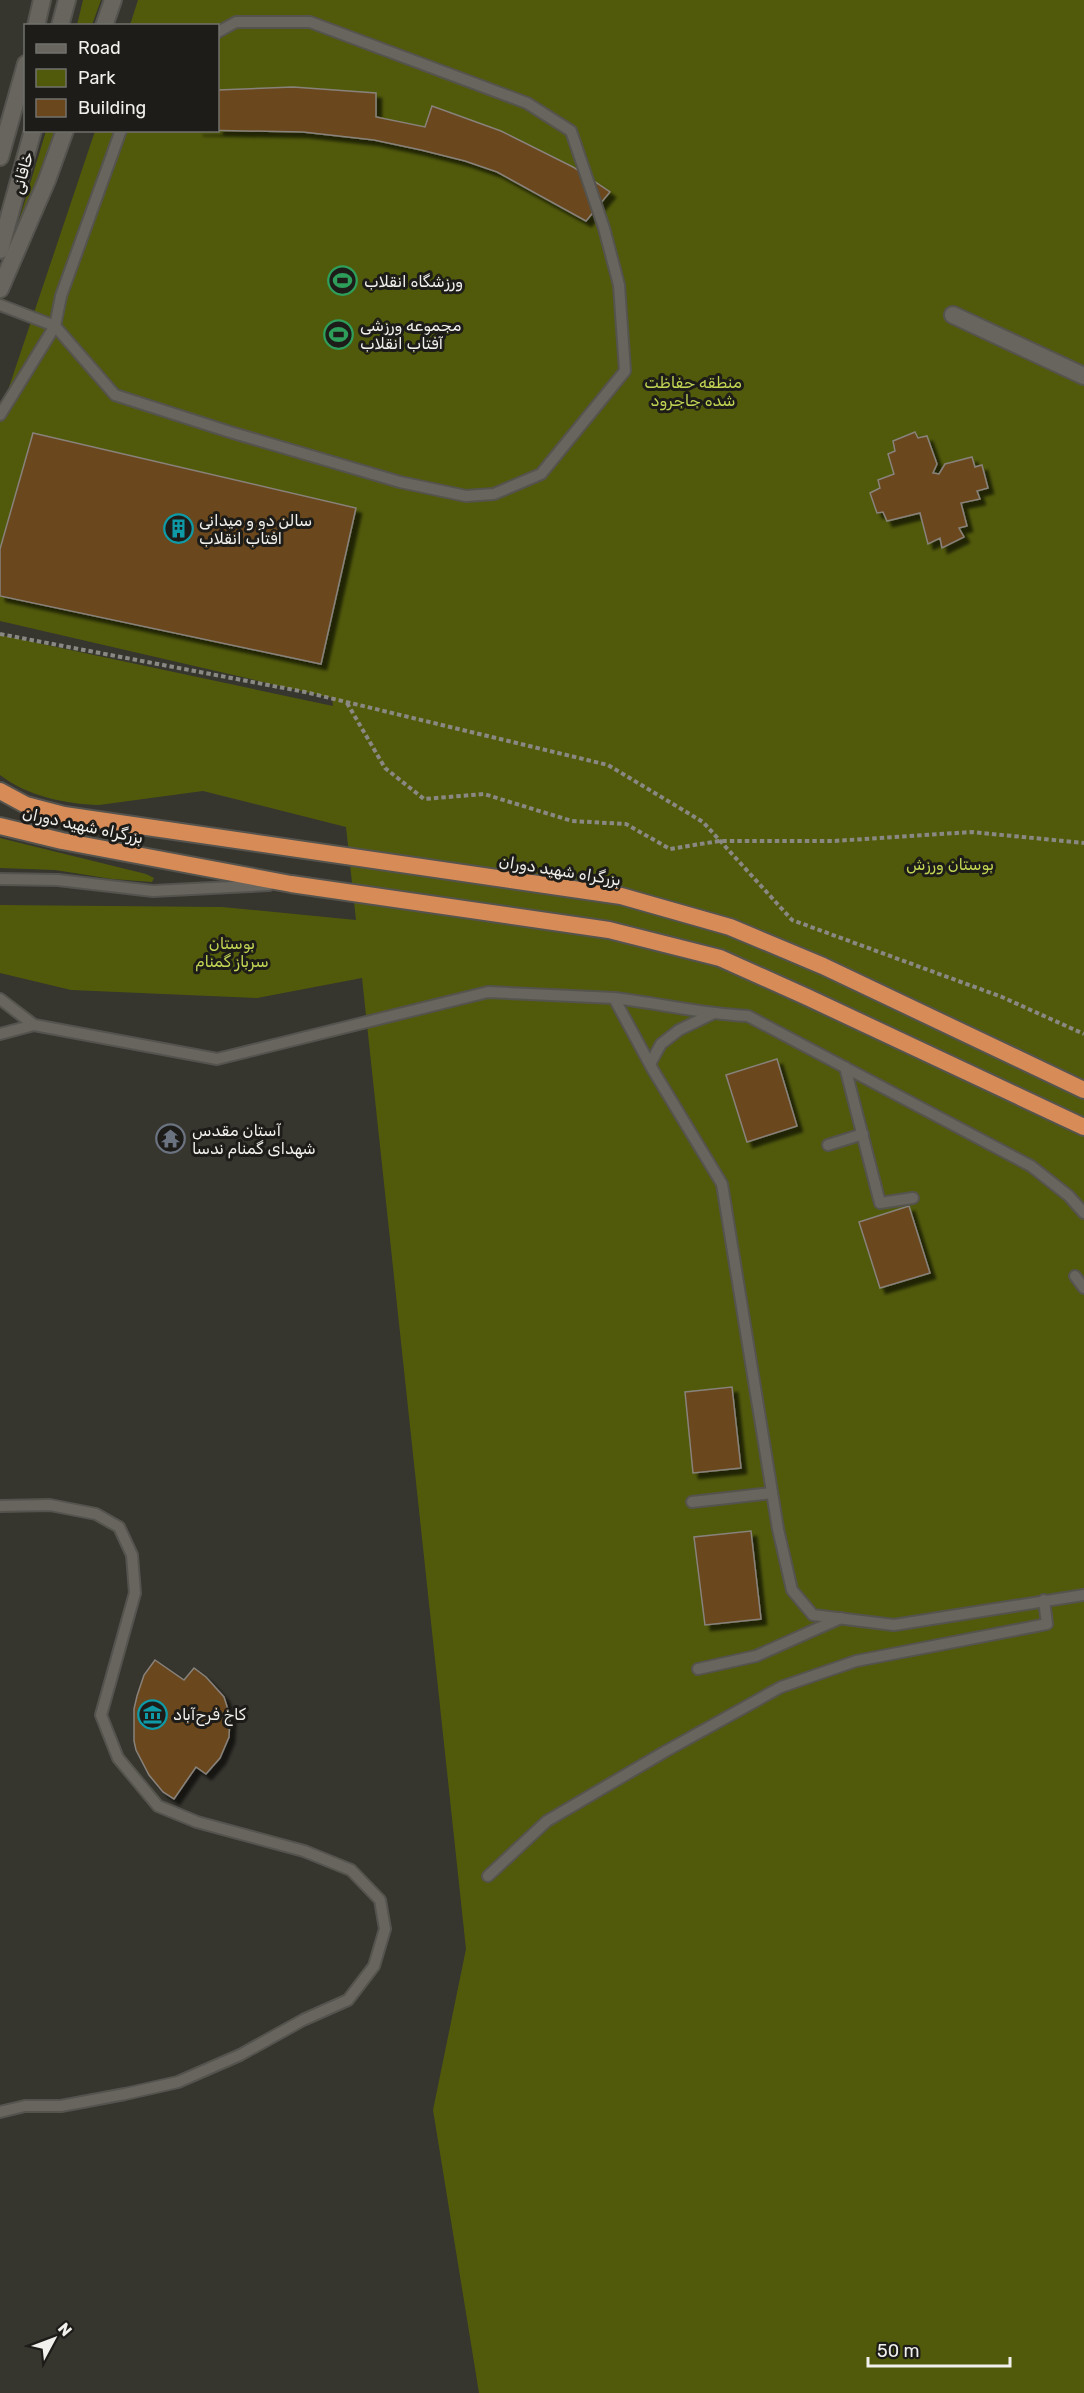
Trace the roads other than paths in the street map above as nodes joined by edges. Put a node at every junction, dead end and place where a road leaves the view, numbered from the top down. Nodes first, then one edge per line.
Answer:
1 (42, 0) edge
2 (67, 0) edge
3 (113, 0) edge
4 (36, 24) edge
5 (61, 24) edge
6 (105, 24) edge
7 (219, 31) edge
8 (24, 71) edge
9 (32, 132) edge
10 (65, 132) edge
11 (120, 132) edge
12 (0, 157) edge
13 (0, 250) edge
14 (0, 288) edge
15 (0, 305) edge
16 (953, 315) dead end
17 (55, 326) junction
18 (1084, 376) edge
19 (0, 415) edge
20 (0, 791) edge
21 (0, 826) edge
22 (0, 879) edge
23 (291, 884) junction
24 (614, 998) junction
25 (0, 999) edge
26 (712, 1014) junction
27 (34, 1024) junction
28 (0, 1034) edge
29 (650, 1064) junction
30 (845, 1066) junction
31 (1084, 1090) edge
32 (1084, 1127) edge
33 (862, 1134) junction
34 (828, 1145) dead end
35 (914, 1198) dead end
36 (1084, 1213) edge
37 (1075, 1276) dead end
38 (1084, 1288) edge
39 (772, 1493) junction
40 (692, 1502) dead end
41 (0, 1506) edge
42 (1084, 1595) edge
43 (1044, 1600) junction
44 (842, 1618) junction
45 (698, 1669) dead end
46 (488, 1876) dead end
47 (0, 2112) edge

1 - 4 main road
2 - 5 main road
3 - 6 main road
7 - 17 lane
8 - 12 main road, خاقانی
9 - 13 main road, خاقانی
10 - 14 main road
11 - 17 lane
15 - 17 lane
16 - 18 main road
17 - 19 lane
20 - 31 highway, بزرگراه شهید دوران
21 - 23 highway, بزرگراه شهید دوران
22 - 23 lane
23 - 32 highway, بزرگراه شهید دوران
24 - 26 lane
24 - 27 lane
24 - 29 lane
25 - 27 lane
26 - 29 lane
26 - 30 lane
27 - 28 lane
29 - 39 lane
30 - 33 lane
30 - 36 lane
33 - 34 lane
33 - 35 lane
37 - 38 lane
39 - 40 lane
39 - 44 lane
41 - 47 lane
42 - 43 lane
43 - 44 lane
43 - 46 lane
44 - 45 lane

